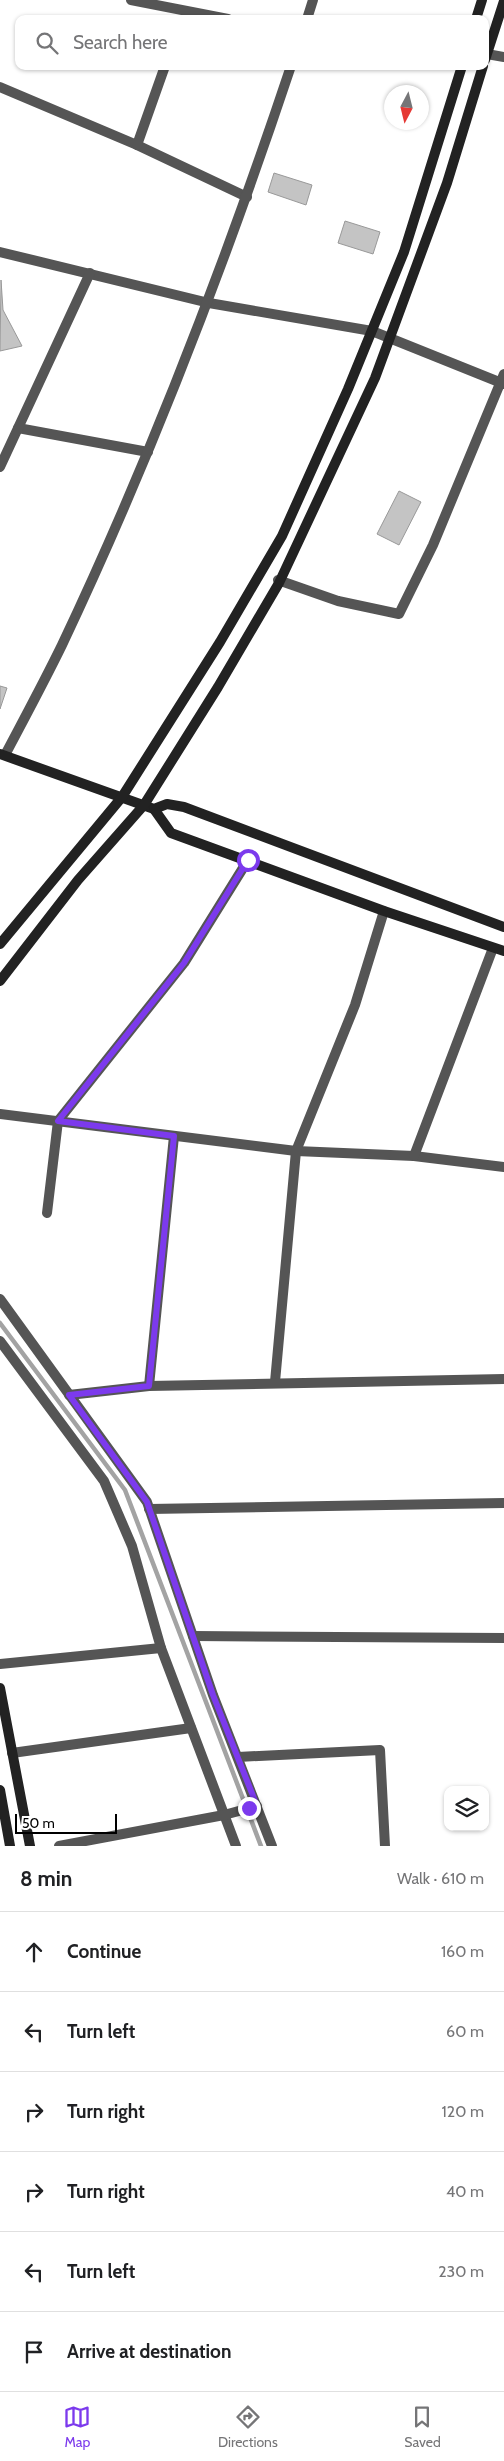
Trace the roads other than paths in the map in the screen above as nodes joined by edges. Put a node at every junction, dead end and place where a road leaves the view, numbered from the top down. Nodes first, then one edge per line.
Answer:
1 (131, 0) edge
2 (313, 0) edge
3 (482, 0) edge
4 (504, 1) edge
5 (184, 15) edge
6 (308, 15) edge
7 (477, 15) edge
8 (489, 48) edge
9 (489, 57) edge
10 (504, 57) edge
11 (164, 70) edge
12 (290, 70) edge
13 (461, 70) edge
14 (482, 70) edge
15 (0, 87) edge
16 (137, 145) junction
17 (248, 197) junction
18 (0, 252) edge
19 (90, 273) junction
20 (209, 302) junction
21 (372, 330) junction
22 (390, 336) junction
23 (503, 380) edge
24 (18, 428) junction
25 (148, 452) junction
26 (0, 467) edge
27 (278, 580) junction
28 (2, 755) edge
29 (122, 798) junction
30 (144, 805) junction
31 (154, 809) junction
32 (248, 860) junction
33 (384, 911) junction
34 (504, 927) edge
35 (0, 944) edge
36 (493, 948) junction
37 (504, 951) edge
38 (0, 981) edge
39 (0, 1114) edge
40 (58, 1121) junction
41 (174, 1136) junction
42 (296, 1151) junction
43 (414, 1156) junction
44 (504, 1167) edge
45 (47, 1213) dead end
46 (0, 1299) edge
47 (0, 1342) edge
48 (504, 1379) edge
49 (275, 1382) junction
50 (149, 1386) junction
51 (69, 1395) junction
52 (504, 1503) edge
53 (149, 1509) junction
54 (193, 1636) junction
55 (504, 1638) edge
56 (161, 1648) junction
57 (0, 1664) edge
58 (0, 1688) edge
59 (191, 1728) junction
60 (12, 1752) junction
61 (238, 1757) junction
62 (0, 1790) edge
63 (253, 1807) junction
64 (228, 1814) junction
65 (10, 1846) edge
66 (30, 1846) edge
67 (59, 1846) edge
68 (236, 1846) edge
69 (272, 1846) edge
70 (385, 1846) edge

1 - 5 street
2 - 6 street
3 - 7 street
4 - 8 street
9 - 10 street
11 - 16 street
12 - 17 street
13 - 21 street
14 - 22 street
15 - 16 street
16 - 17 street
17 - 20 street
18 - 19 street
19 - 20 street
19 - 24 street
20 - 21 street
20 - 25 street
21 - 22 street
21 - 29 street
22 - 23 street
22 - 27 street
23 - 27 street
24 - 25 street
24 - 26 street
25 - 28 street
27 - 30 street
28 - 29 street
29 - 30 street
29 - 35 street
30 - 31 street
30 - 38 street
31 - 32 street
31 - 34 street
32 - 33 street
32 - 40 street
33 - 36 street
33 - 42 street
36 - 37 street
36 - 43 street
39 - 40 street
40 - 41 street
40 - 45 street
41 - 42 street
41 - 50 street
42 - 43 street
42 - 49 street
43 - 44 street
46 - 51 street
47 - 56 street
48 - 49 street
49 - 50 street
50 - 51 street
51 - 53 street
52 - 53 street
53 - 54 street
54 - 55 street
54 - 61 street
56 - 57 street
56 - 59 street
58 - 60 street
59 - 60 street
59 - 64 street
60 - 66 street
61 - 63 street
61 - 70 street
62 - 65 street
63 - 64 street
63 - 69 street
64 - 67 street
64 - 68 street

